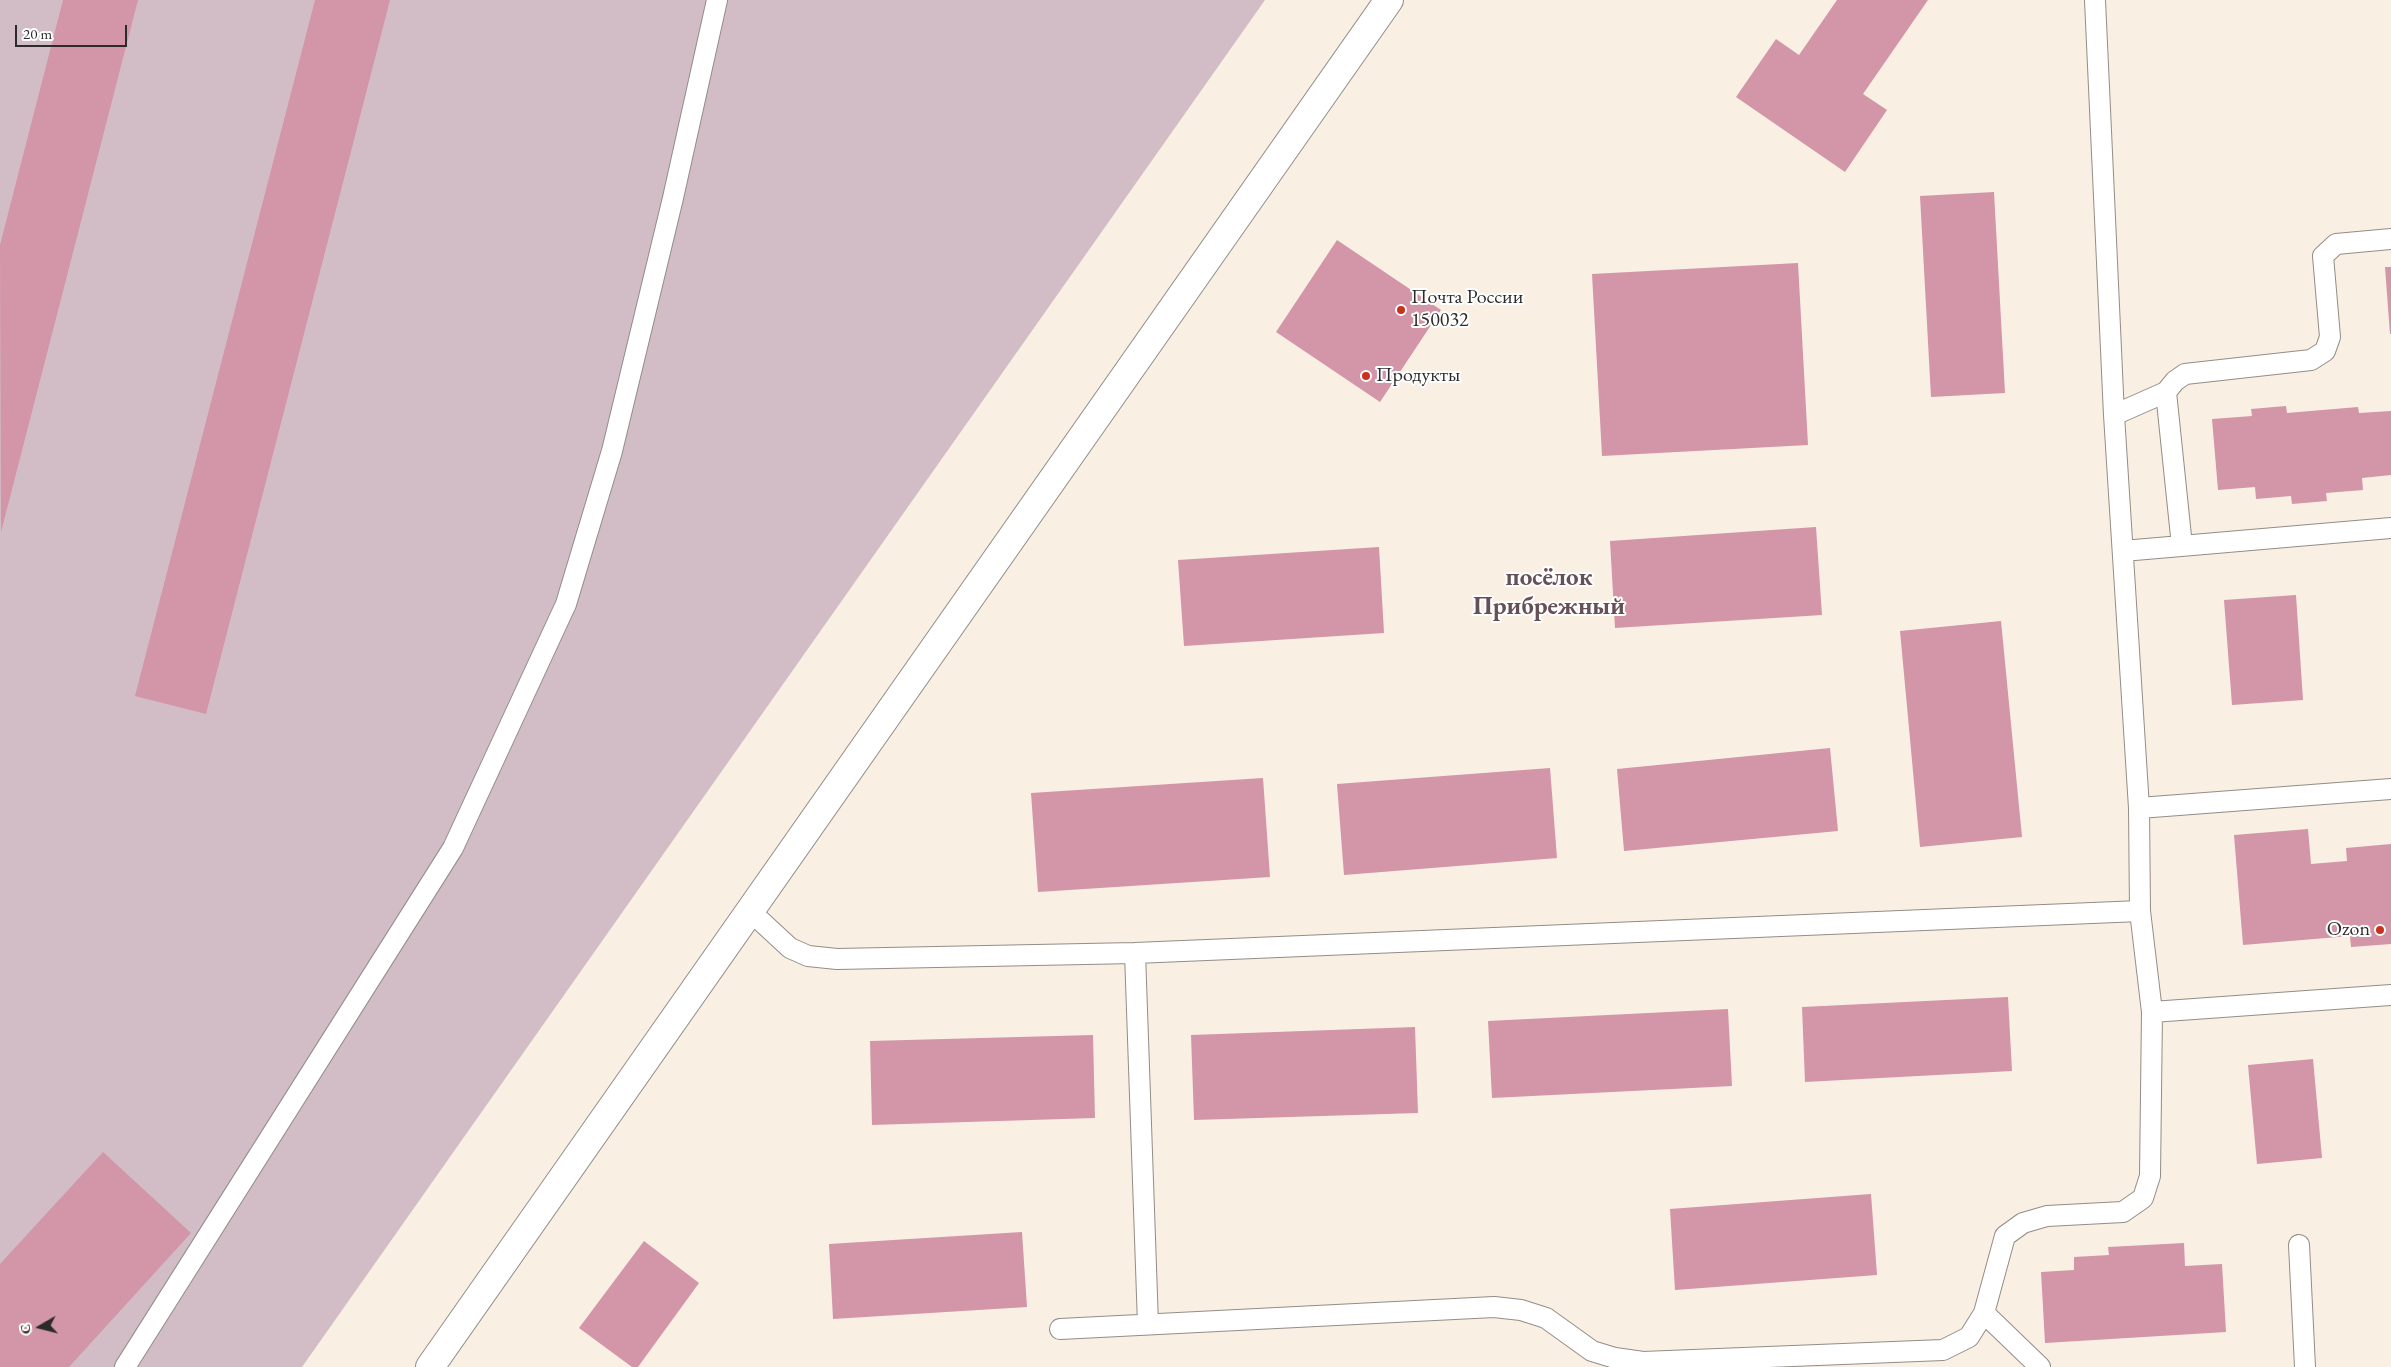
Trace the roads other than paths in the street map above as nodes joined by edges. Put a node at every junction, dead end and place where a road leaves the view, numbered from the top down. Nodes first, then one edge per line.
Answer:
1 (717, 0) edge
2 (1389, 0) edge
3 (2095, 0) edge
4 (2391, 239) edge
5 (2166, 392) junction
6 (2114, 415) junction
7 (2391, 528) edge
8 (2182, 546) junction
9 (2123, 551) junction
10 (2391, 790) edge
11 (2139, 808) junction
12 (750, 911) junction
13 (2140, 911) junction
14 (1135, 952) junction
15 (2391, 995) edge
16 (2152, 1012) junction
17 (2299, 1245) dead end
18 (1984, 1313) junction
19 (1148, 1324) junction
20 (1060, 1329) dead end
21 (125, 1367) edge
22 (430, 1367) edge
23 (2040, 1367) edge
24 (2305, 1367) edge

1 - 21 lane
2 - 12 street
3 - 6 lane
4 - 5 lane
5 - 6 lane
5 - 8 lane
6 - 9 lane
7 - 8 lane
8 - 9 lane
9 - 11 lane
10 - 11 lane
11 - 13 lane
12 - 14 lane
12 - 22 street
13 - 14 lane
13 - 16 lane
14 - 19 lane
15 - 16 lane
16 - 18 lane
17 - 24 lane
18 - 19 lane
18 - 23 lane
19 - 20 lane

